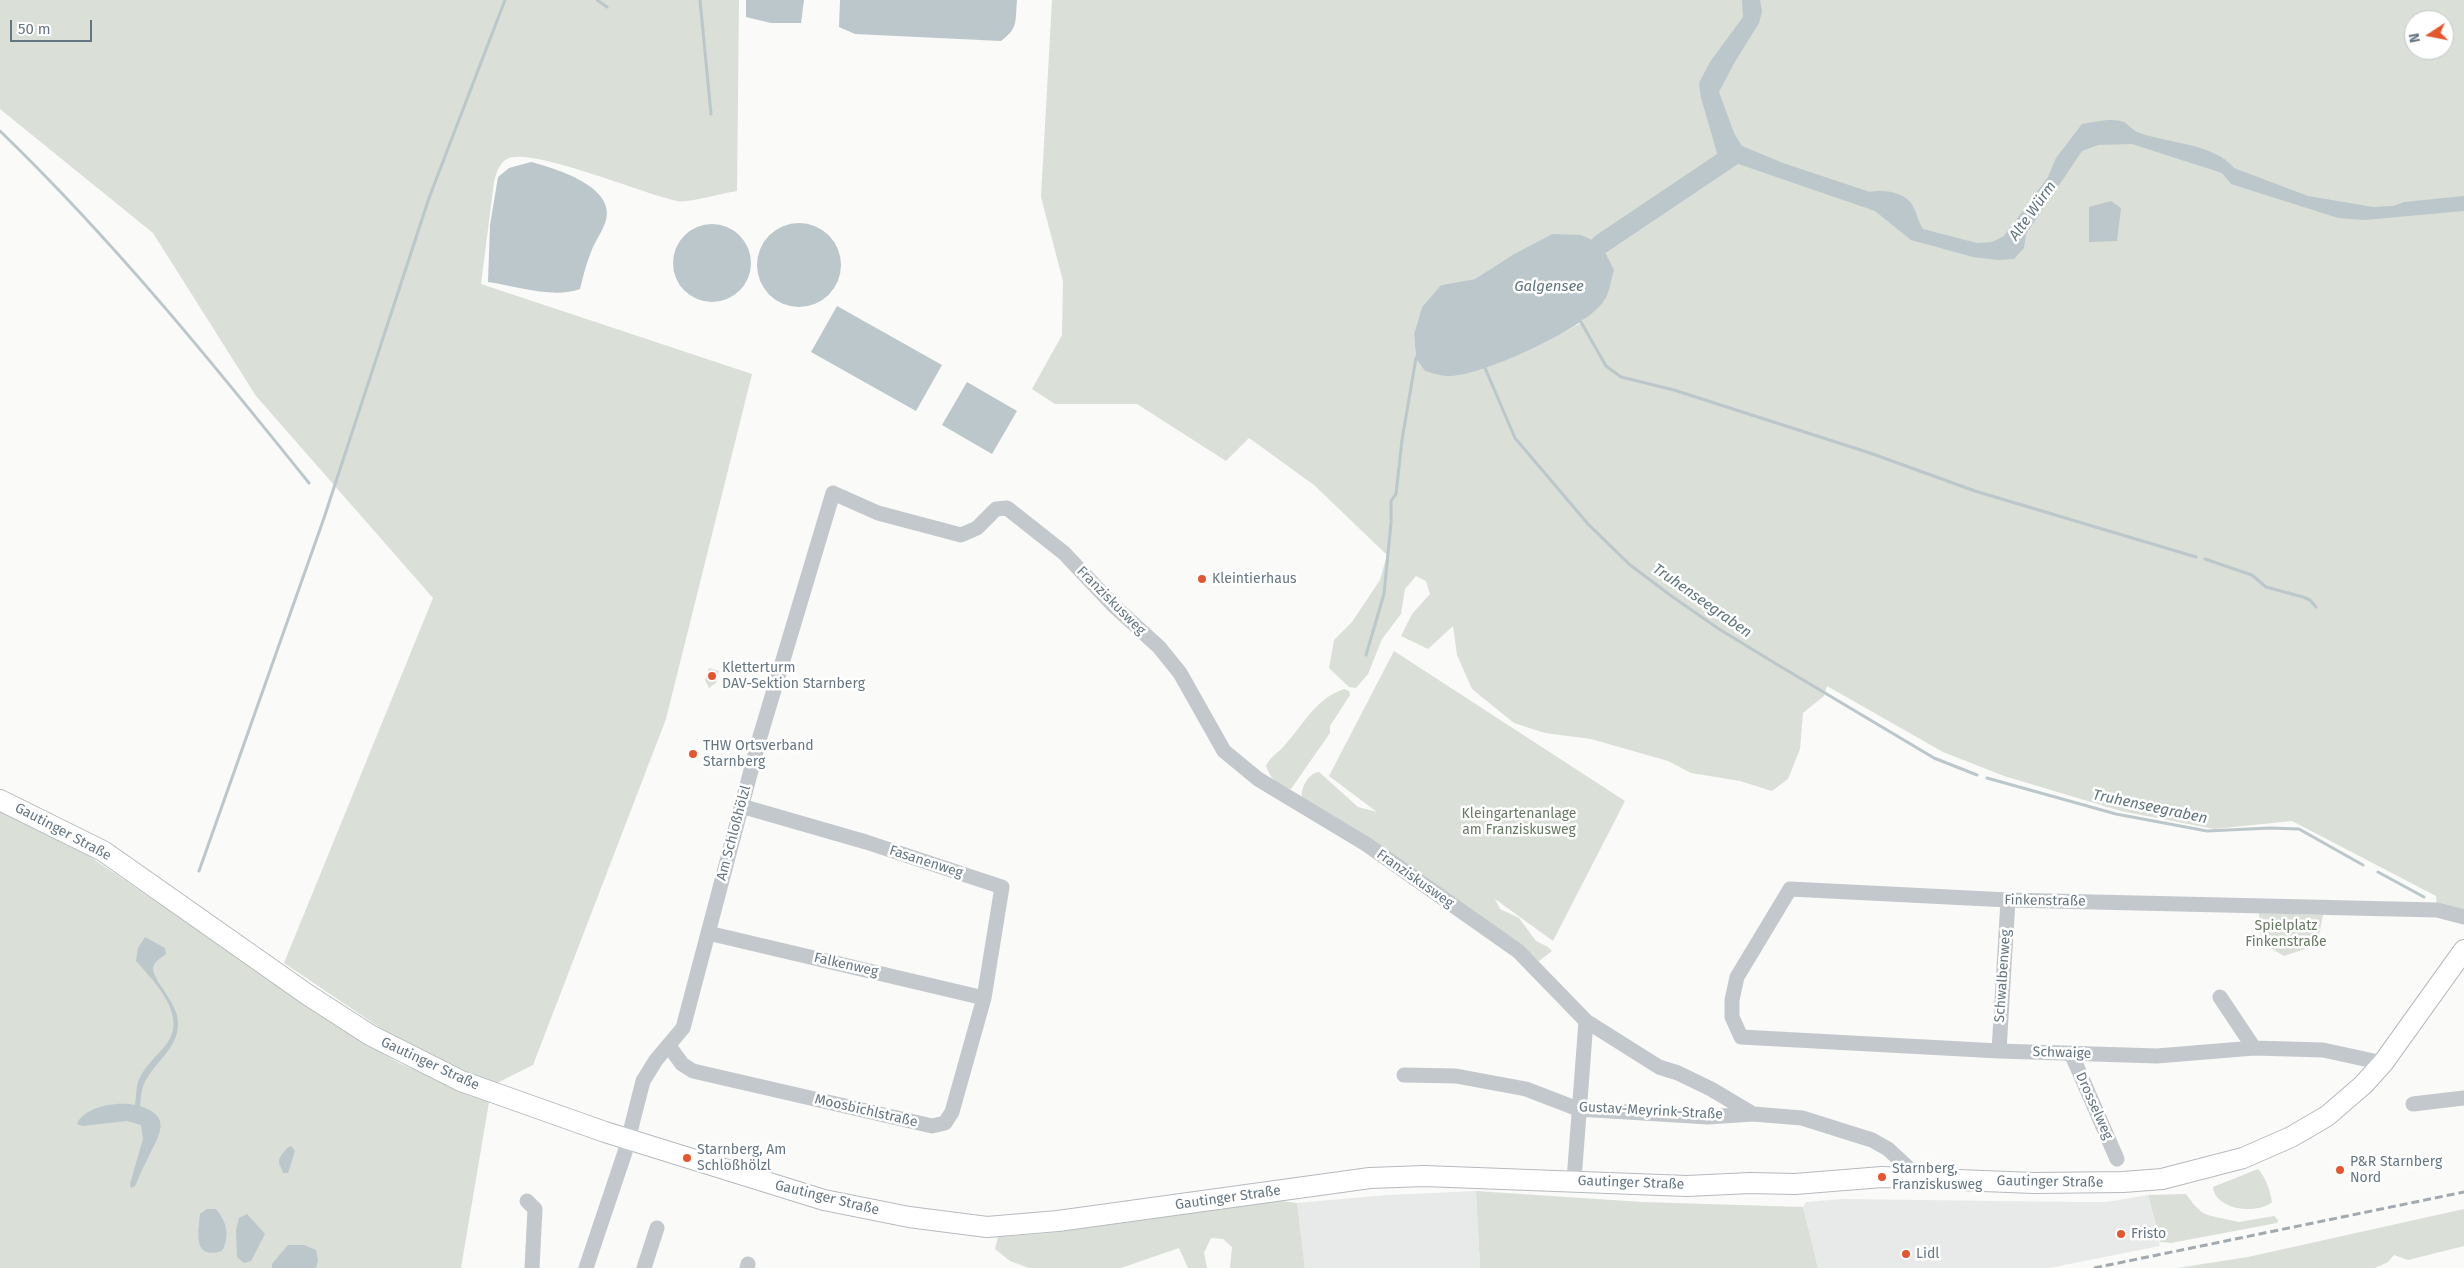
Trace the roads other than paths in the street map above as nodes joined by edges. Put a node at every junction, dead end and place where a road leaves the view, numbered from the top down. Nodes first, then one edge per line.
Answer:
1 (977, 528) joint
2 (0, 800) edge
3 (741, 806) junction
4 (2008, 900) junction
5 (2464, 917) edge
6 (708, 933) junction
7 (2464, 950) edge
8 (2220, 997) dead end
9 (984, 998) junction
10 (1586, 1022) junction
11 (1741, 1037) joint
12 (668, 1046) junction
13 (2254, 1048) junction
14 (1998, 1051) junction
15 (2071, 1053) junction
16 (2383, 1063) junction
17 (1404, 1075) dead end
18 (2464, 1098) edge
19 (2413, 1104) dead end
20 (1578, 1109) junction
21 (1753, 1114) junction
22 (629, 1139) junction
23 (2117, 1159) dead end
24 (1918, 1177) junction
25 (1574, 1180) junction
26 (527, 1200) dead end
27 (657, 1228) dead end
28 (532, 1268) edge
29 (586, 1268) edge
30 (644, 1268) edge

1 - 3 street, Am Schloßhölzl
1 - 10 street, Franziskusweg
2 - 22 main road, Gautinger Straße
3 - 6 street, Am Schloßhölzl
3 - 9 street, Fasanenweg
4 - 5 street, Finkenstraße
4 - 11 street, Finkenstraße
4 - 14 street, Schwalbenweg
6 - 9 street, Falkenweg
6 - 12 street, Am Schloßhölzl
7 - 16 main road, Gautinger Straße
8 - 13 street
9 - 12 street, Moosbichlstraße
10 - 20 street
10 - 21 street, Franziskusweg
11 - 14 street, Schwaige
12 - 22 street, Am Schloßhölzl
13 - 15 street, Schwaige
13 - 16 street, Schwaige
14 - 15 street, Schwaige
15 - 23 street, Drosselweg
16 - 24 main road, Gautinger Straße
17 - 20 street, Gustav-Meyrink-Straße
18 - 19 street
20 - 21 street, Gustav-Meyrink-Straße
20 - 25 street
21 - 24 street, Franziskusweg
22 - 25 main road, Gautinger Straße
22 - 29 street, Am Schloßhölzl
24 - 25 main road, Gautinger Straße
26 - 28 street
27 - 30 street

